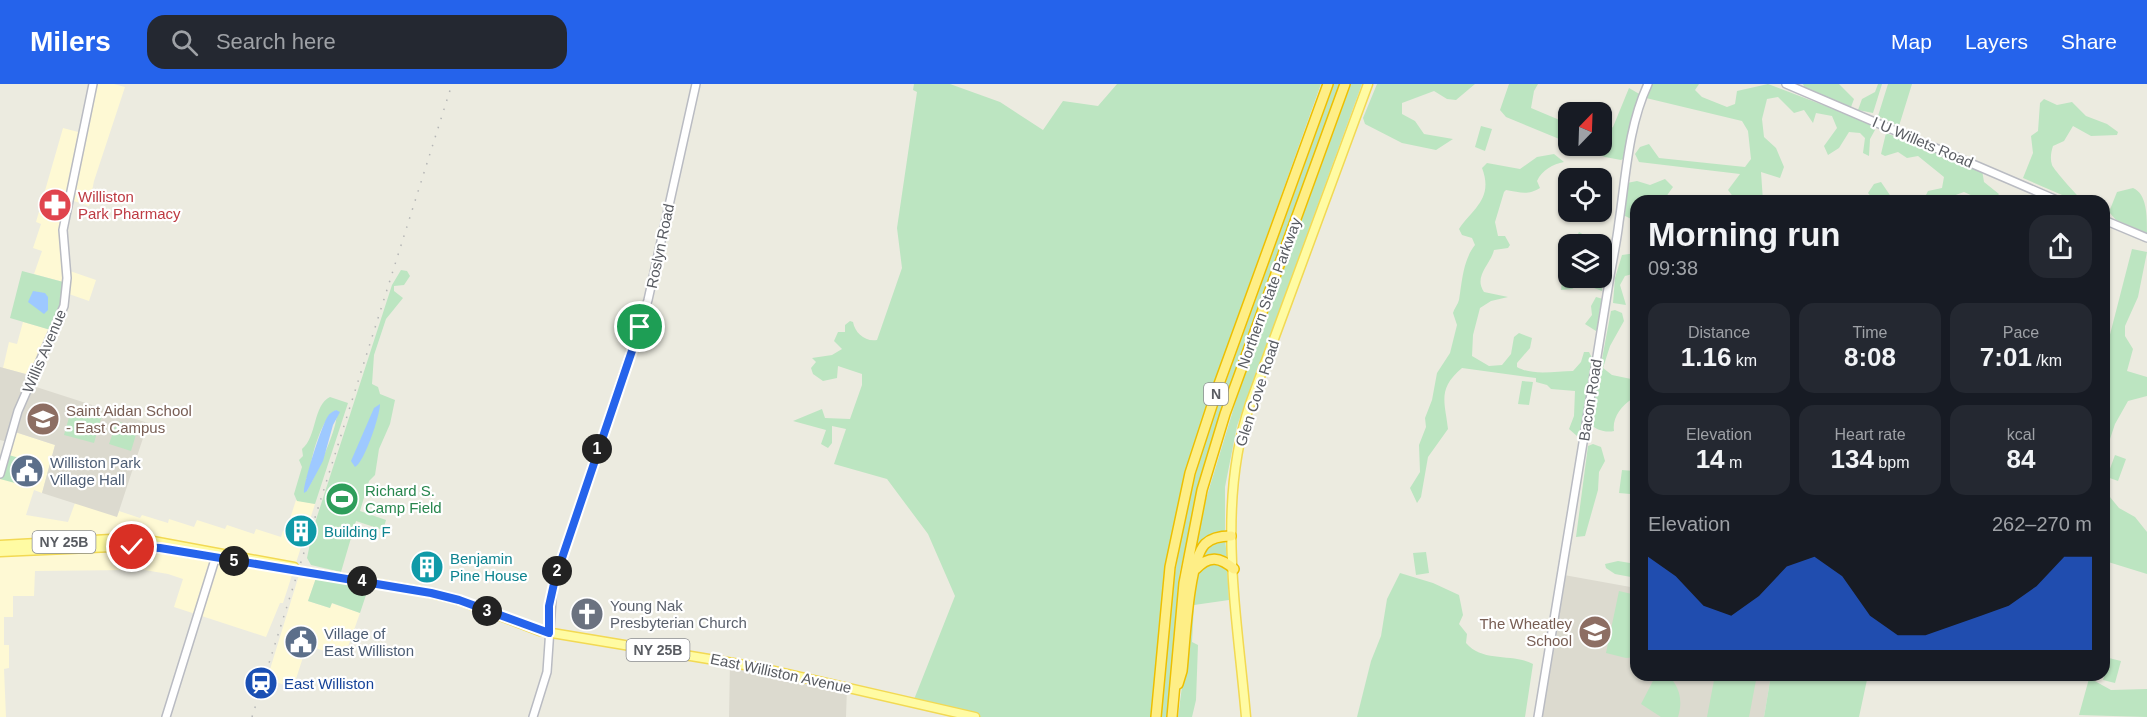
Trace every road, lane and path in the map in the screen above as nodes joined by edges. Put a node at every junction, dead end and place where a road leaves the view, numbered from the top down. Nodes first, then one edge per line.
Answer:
1 (93, 84) edge
2 (696, 84) edge
3 (1328, 84) edge
4 (1345, 84) edge
5 (1368, 84) edge
6 (1648, 84) edge
7 (1786, 84) edge
8 (2045, 195) edge
9 (2110, 223) edge
10 (2147, 238) edge
11 (0, 474) edge
12 (1231, 536) junction
13 (0, 545) edge
14 (0, 552) edge
15 (217, 554) junction
16 (1196, 569) junction
17 (1234, 569) junction
18 (549, 633) junction
19 (1173, 701) junction
20 (166, 717) edge
21 (533, 717) edge
22 (975, 717) edge
23 (1156, 717) edge
24 (1172, 717) edge
25 (1246, 717) edge
26 (1538, 717) edge

1 - 11 street, Willis Avenue
2 - 18 street, Roslyn Road
3 - 23 highway, Northern State Parkway / N
4 - 19 highway, Northern State Parkway / N
5 - 12 main road, Glen Cove Road
6 - 26 street, Bacon Road
7 - 8 street, I U Willets Road
9 - 10 street
12 - 16 highway
12 - 17 main road, Glen Cove Road
13 - 15 main road, NY 25B
14 - 15 main road, NY 25B
15 - 18 main road, East Williston Avenue / NY 25B
15 - 20 street
16 - 17 highway
16 - 19 highway
17 - 25 main road, Glen Cove Road
18 - 21 street, Roslyn Road
18 - 22 main road, East Williston Avenue / NY 25B
19 - 24 highway, Northern State Parkway / N

